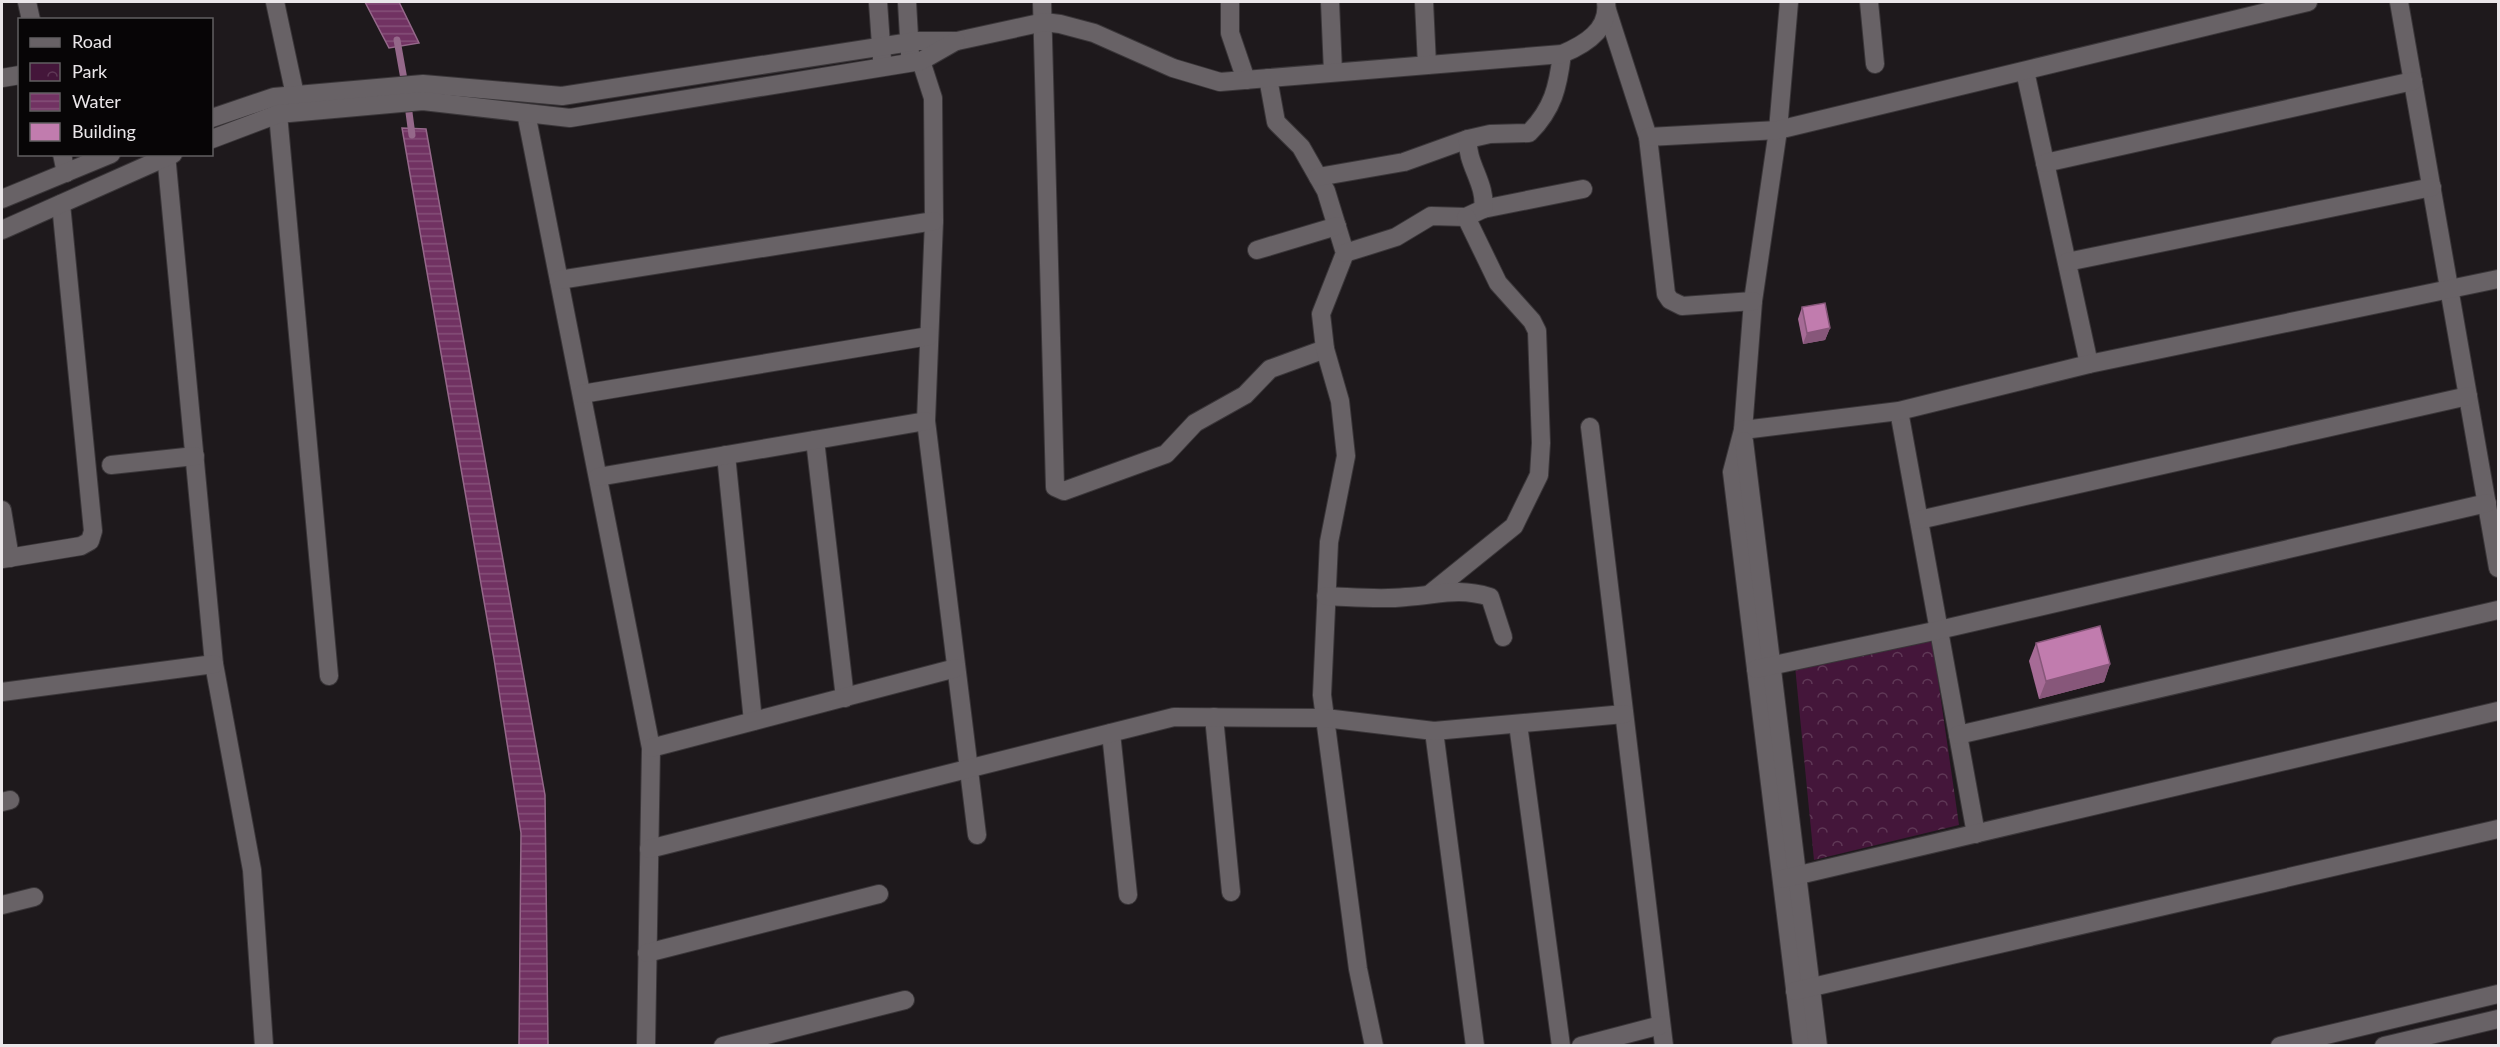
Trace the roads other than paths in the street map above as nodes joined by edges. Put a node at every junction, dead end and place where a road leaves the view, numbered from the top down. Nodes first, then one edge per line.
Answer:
1 (27, 2) edge
2 (275, 2) edge
3 (878, 2) edge
4 (907, 2) edge
5 (1042, 2) edge
6 (1230, 2) edge
7 (1330, 2) edge
8 (1424, 2) edge
9 (1790, 2) edge
10 (1869, 2) edge
11 (2308, 2) edge
12 (2399, 2) edge
13 (1607, 6) edge
14 (31, 18) edge
15 (1044, 22) junction
16 (957, 41) junction
17 (910, 42) junction
18 (881, 47) junction
19 (1562, 54) junction
20 (916, 62) junction
21 (1875, 64) dead end
22 (1427, 65) junction
23 (882, 67) junction
24 (2025, 71) junction
25 (1333, 72) junction
26 (18, 75) edge
27 (2, 78) edge
28 (1268, 78) junction
29 (1246, 80) junction
30 (2413, 81) junction
31 (423, 92) junction
32 (295, 95) junction
33 (390, 95) junction
34 (562, 96) junction
35 (526, 113) junction
36 (278, 114) junction
37 (561, 117) junction
38 (213, 118) edge
39 (1778, 130) junction
40 (1648, 137) junction
41 (1468, 139) junction
42 (213, 140) edge
43 (62, 156) edge
44 (106, 156) edge
45 (166, 156) edge
46 (168, 156) edge
47 (2045, 163) junction
48 (66, 173) junction
49 (1318, 177) junction
50 (2432, 186) junction
51 (1583, 189) dead end
52 (2, 199) edge
53 (61, 204) junction
54 (1483, 209) junction
55 (1466, 217) junction
56 (934, 221) junction
57 (1337, 226) junction
58 (2, 230) edge
59 (1257, 250) dead end
60 (1345, 253) junction
61 (2067, 262) junction
62 (2499, 279) edge
63 (560, 280) junction
64 (2449, 289) junction
65 (1753, 301) junction
66 (929, 336) junction
67 (1325, 349) junction
68 (2089, 364) junction
69 (582, 394) junction
70 (2468, 396) junction
71 (1899, 411) junction
72 (926, 422) junction
73 (1590, 427) dead end
74 (1743, 430) junction
75 (815, 440) junction
76 (726, 455) junction
77 (195, 456) junction
78 (111, 465) dead end
79 (598, 477) junction
80 (2487, 503) junction
81 (2, 510) edge
82 (1919, 520) junction
83 (6, 559) edge
84 (2499, 568) edge
85 (1431, 593) junction
86 (1326, 596) junction
87 (2499, 610) edge
88 (1939, 630) junction
89 (1503, 637) dead end
90 (214, 664) junction
91 (1764, 667) junction
92 (956, 668) junction
93 (329, 676) dead end
94 (2, 692) edge
95 (844, 698) junction
96 (2499, 711) edge
97 (1624, 714) junction
98 (1214, 717) junction
99 (1325, 718) junction
100 (753, 721) junction
101 (1518, 724) junction
102 (1434, 731) junction
103 (1112, 733) junction
104 (1958, 735) junction
105 (651, 748) junction
106 (969, 770) junction
107 (2499, 829) edge
108 (1976, 834) junction
109 (977, 835) dead end
110 (650, 849) junction
111 (1790, 878) junction
112 (1231, 891) dead end
113 (879, 894) dead end
114 (1128, 894) dead end
115 (34, 897) dead end
116 (2, 905) edge
117 (647, 953) junction
118 (1803, 990) junction
119 (2499, 994) edge
120 (905, 1000) dead end
121 (2499, 1018) edge
122 (1661, 1025) junction
123 (264, 1046) edge
124 (646, 1046) edge
125 (723, 1046) edge
126 (1374, 1046) edge
127 (1475, 1046) edge
128 (1561, 1046) edge
129 (1581, 1046) edge
130 (1664, 1046) edge
131 (1802, 1046) edge
132 (1818, 1046) edge
133 (2280, 1046) edge
134 (2384, 1046) edge

1 - 14 street
2 - 32 street
3 - 18 street
4 - 17 street
5 - 15 street
6 - 29 street
7 - 25 street
8 - 22 street
9 - 39 street
10 - 21 street
11 - 24 street
12 - 30 street
13 - 19 street
13 - 40 street
15 - 16 street
15 - 29 street
15 - 67 street
16 - 17 street
16 - 20 street
17 - 18 street
17 - 20 street
18 - 23 street
18 - 34 street
19 - 22 street
19 - 41 street
20 - 23 street
20 - 56 street
22 - 25 street
23 - 37 street
24 - 39 street
24 - 47 street
25 - 28 street
26 - 27 street
28 - 29 street
28 - 49 street
30 - 47 street
30 - 50 street
31 - 33 street
31 - 34 street
31 - 35 street
32 - 33 street
32 - 38 street
33 - 36 street
34 - 37 street
35 - 37 street
35 - 63 street
36 - 42 street
36 - 93 street
39 - 40 street
39 - 65 street
40 - 65 street
41 - 49 street
41 - 54 street
43 - 48 street
44 - 48 street
45 - 53 street
46 - 77 street
47 - 61 street
48 - 52 street
49 - 57 street
50 - 61 street
50 - 64 street
51 - 54 street
53 - 58 street
53 - 83 street
54 - 55 street
55 - 60 street
55 - 85 street
56 - 63 street
56 - 66 street
57 - 59 street
57 - 60 street
60 - 67 street
61 - 68 street
62 - 64 street
63 - 69 street
64 - 68 street
64 - 70 street
65 - 74 street
66 - 69 street
66 - 72 street
67 - 86 street
68 - 71 street
69 - 79 street
70 - 80 street
70 - 82 street
71 - 74 street
71 - 82 street
72 - 75 street
72 - 92 street
73 - 97 street
74 - 91 street
74 - 91 street
75 - 76 street
75 - 95 street
76 - 79 street
76 - 100 street
77 - 78 street
77 - 90 street
79 - 105 street
80 - 84 street
80 - 88 street
81 - 83 street
82 - 88 street
85 - 86 street
85 - 89 street
86 - 99 street
87 - 104 street
88 - 91 street
88 - 104 street
90 - 94 street
90 - 123 street
91 - 111 street
92 - 95 street
92 - 106 street
95 - 100 street
96 - 108 street
97 - 101 street
97 - 122 street
98 - 99 street
98 - 103 street
98 - 112 street
99 - 102 street
99 - 126 street
100 - 105 street
101 - 102 street
101 - 128 street
102 - 127 street
103 - 106 street
103 - 114 street
104 - 108 street
105 - 110 street
106 - 109 street
106 - 110 street
107 - 118 street
108 - 111 street
110 - 117 street
111 - 118 street
113 - 117 street
115 - 116 street
117 - 124 street
118 - 131 street
118 - 132 street
119 - 133 street
120 - 125 street
121 - 134 street
122 - 129 street
122 - 130 street

